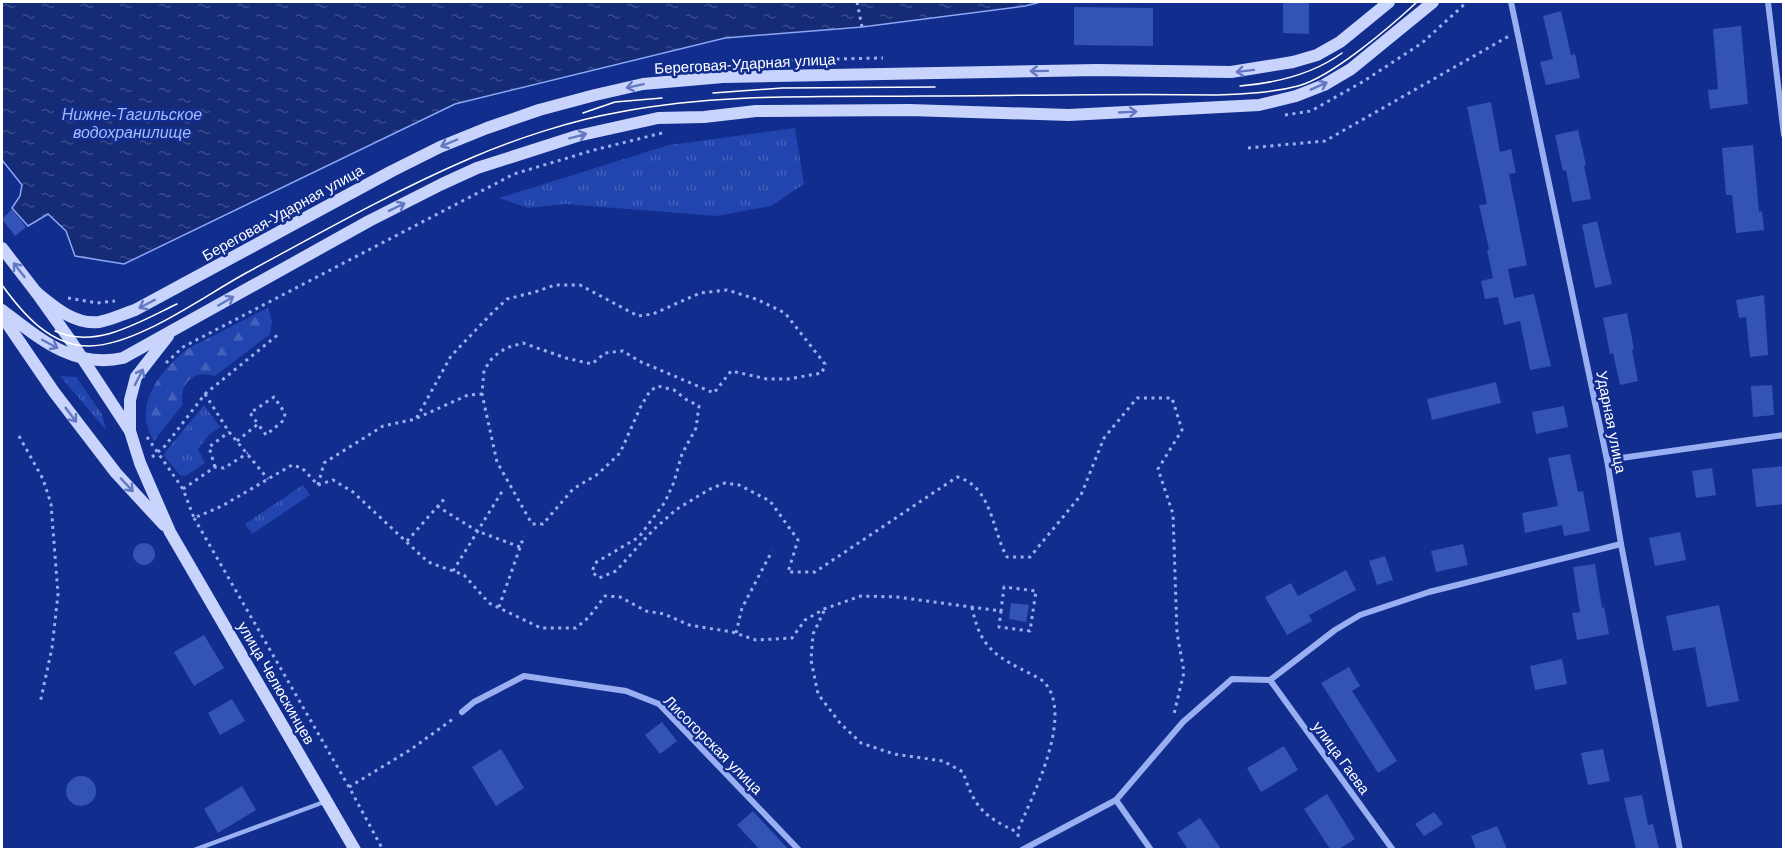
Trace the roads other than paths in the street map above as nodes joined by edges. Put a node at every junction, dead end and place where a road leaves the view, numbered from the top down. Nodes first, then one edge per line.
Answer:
1 (1389, 2) edge
2 (1432, 2) edge
3 (1511, 2) edge
4 (1768, 2) edge
5 (1784, 135) edge
6 (2, 248) edge
7 (36, 292) junction
8 (2, 310) edge
9 (2, 316) edge
10 (170, 332) junction
11 (84, 360) junction
12 (130, 431) junction
13 (1784, 435) edge
14 (1607, 460) junction
15 (170, 532) junction
16 (1621, 544) junction
17 (1269, 680) junction
18 (462, 712) road end
19 (1116, 800) junction
20 (327, 801) junction
21 (194, 849) edge
22 (355, 849) edge
23 (799, 849) edge
24 (1022, 849) edge
25 (1151, 849) edge
26 (1393, 849) edge
27 (1680, 849) edge

1 -> 7 main road, Береговая-Ударная улица
10 -> 2 main road
3 - 14 street, Ударная улица
4 - 5 street
7 -> 6 main road, улица Челюскинцев
7 - 11 main road, улица Челюскинцев
8 -> 11 main road
9 -> 15 main road, улица Челюскинцев
10 - 11 main road
12 -> 10 main road
11 - 12 main road, улица Челюскинцев
12 - 15 main road, улица Челюскинцев
13 - 14 street
14 - 16 street, Ударная улица
15 - 20 main road, улица Челюскинцев
16 - 17 street
16 - 27 street, Ударная улица
17 - 19 street
17 - 26 street, улица Гаева
18 - 23 street, Лисогорская улица
19 - 24 street
19 - 25 street
20 - 21 lane
20 - 22 main road, улица Челюскинцев

